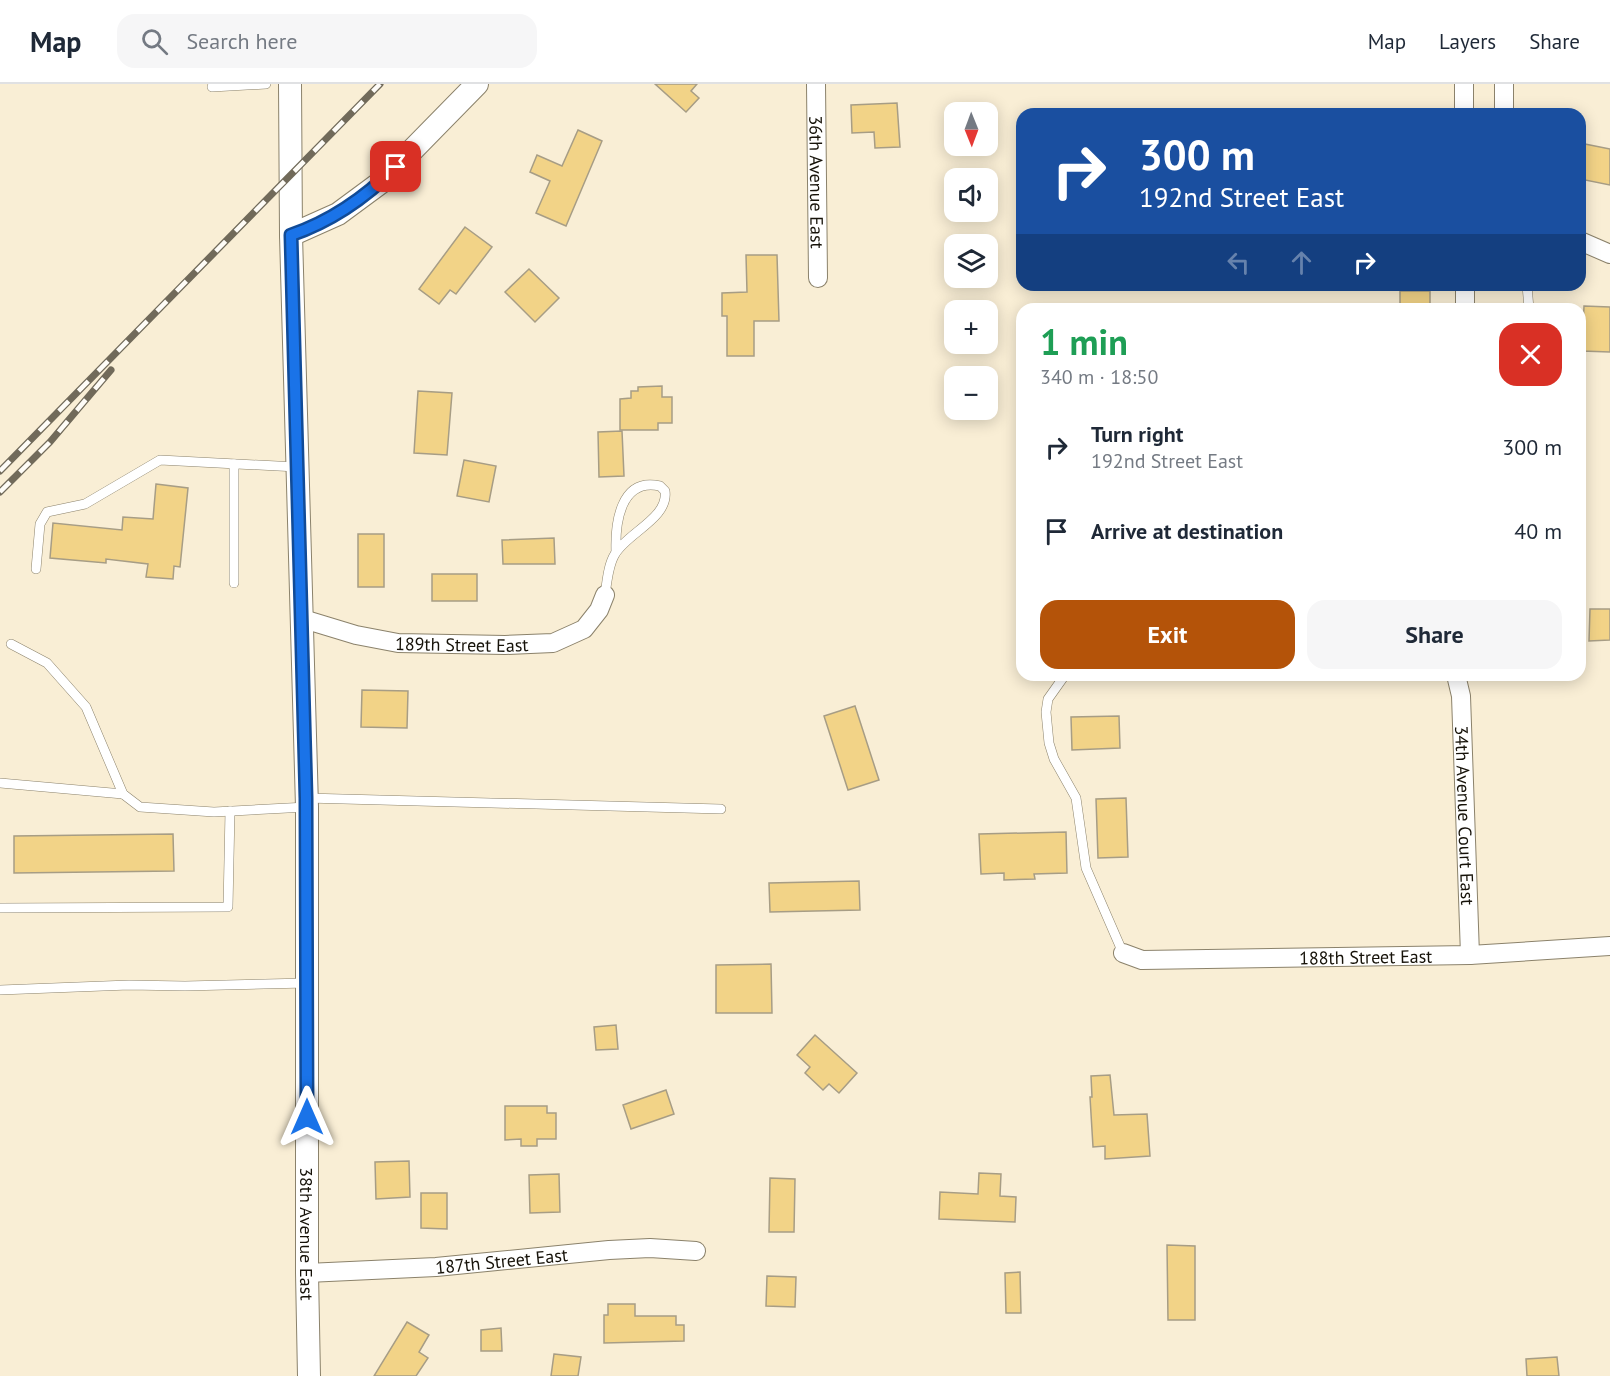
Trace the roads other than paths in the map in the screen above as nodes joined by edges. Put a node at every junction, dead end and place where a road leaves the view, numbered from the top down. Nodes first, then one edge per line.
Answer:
1 (213, 84) edge
2 (266, 84) edge
3 (290, 84) edge
4 (477, 84) edge
5 (816, 84) edge
6 (1464, 84) edge
7 (1504, 84) edge
8 (1464, 108) edge
9 (1504, 108) edge
10 (291, 235) junction
11 (1586, 244) edge
12 (1610, 254) edge
13 (818, 278) dead end
14 (234, 464) junction
15 (297, 467) junction
16 (616, 552) junction
17 (36, 569) dead end
18 (234, 583) dead end
19 (604, 595) joint
20 (300, 618) junction
21 (11, 644) dead end
22 (1061, 681) edge
23 (1457, 681) edge
24 (0, 783) edge
25 (123, 794) junction
26 (307, 802) junction
27 (722, 809) dead end
28 (230, 811) junction
29 (0, 908) edge
30 (1610, 946) edge
31 (1123, 953) joint
32 (1470, 955) junction
33 (307, 983) junction
34 (0, 990) edge
35 (696, 1251) dead end
36 (307, 1272) junction
37 (309, 1376) edge

1 - 2 lane
3 - 10 street, 38th Avenue East
4 - 10 street
5 - 13 street, 36th Avenue East
6 - 8 street
7 - 9 street
10 - 15 street, 38th Avenue East
11 - 12 street
14 - 15 lane
14 - 17 lane
14 - 18 lane
15 - 20 street, 38th Avenue East
16 - 16 lane
16 - 19 lane
19 - 20 street, 189th Street East
20 - 26 street, 38th Avenue East
21 - 25 lane
22 - 31 lane
23 - 32 street, 34th Avenue Court East
24 - 25 lane
25 - 28 lane
26 - 27 lane
26 - 28 lane
26 - 33 street, 38th Avenue East
28 - 29 lane
30 - 32 street, 188th Street East
31 - 32 street, 188th Street East
33 - 34 lane
33 - 36 street, 38th Avenue East
35 - 36 street, 187th Street East
36 - 37 street, 38th Avenue East

